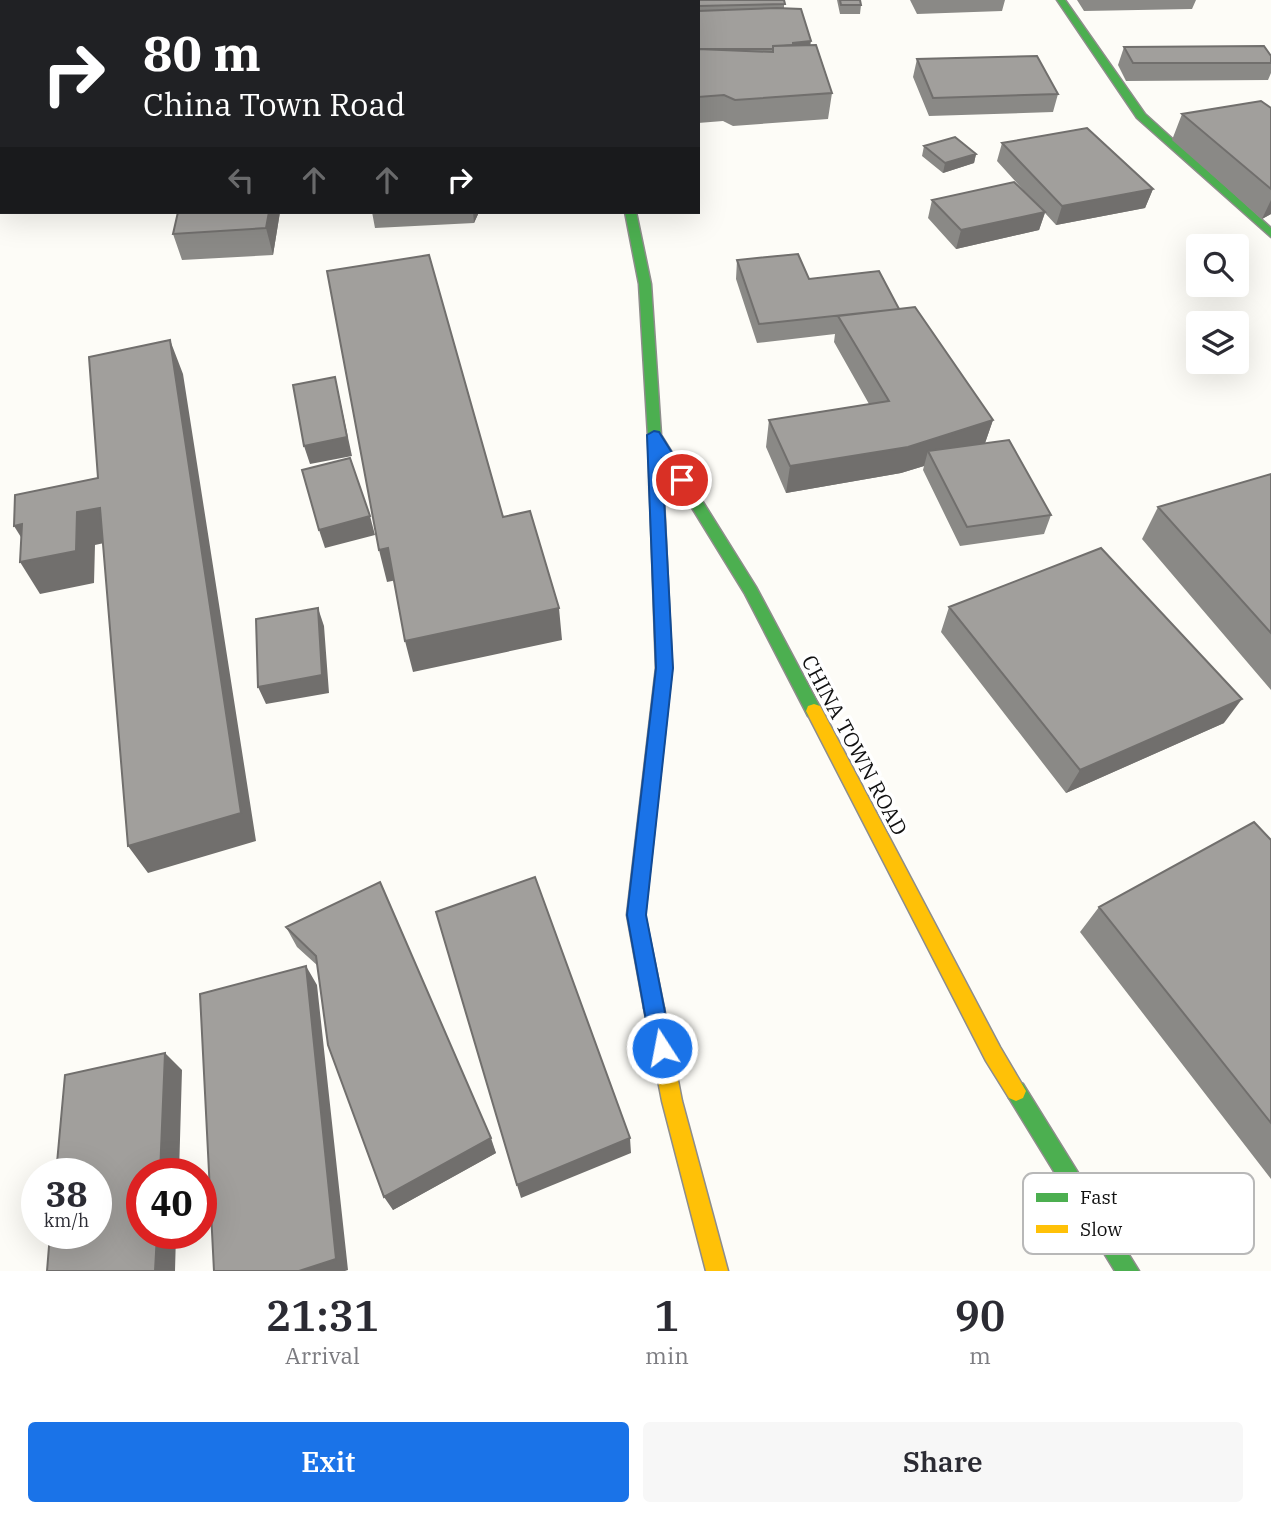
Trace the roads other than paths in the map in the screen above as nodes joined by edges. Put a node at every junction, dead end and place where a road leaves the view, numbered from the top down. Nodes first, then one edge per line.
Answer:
1 (1061, 0) edge
2 (630, 214) edge
3 (1271, 234) edge
4 (654, 435) junction
5 (1067, 1173) edge
6 (1117, 1254) edge
7 (717, 1271) edge
8 (1128, 1271) edge

1 - 3 street
2 - 4 street, CHINA TOWN ROAD
4 - 5 street, CHINA TOWN ROAD
4 - 7 street
6 - 8 street, CHINA TOWN ROAD

